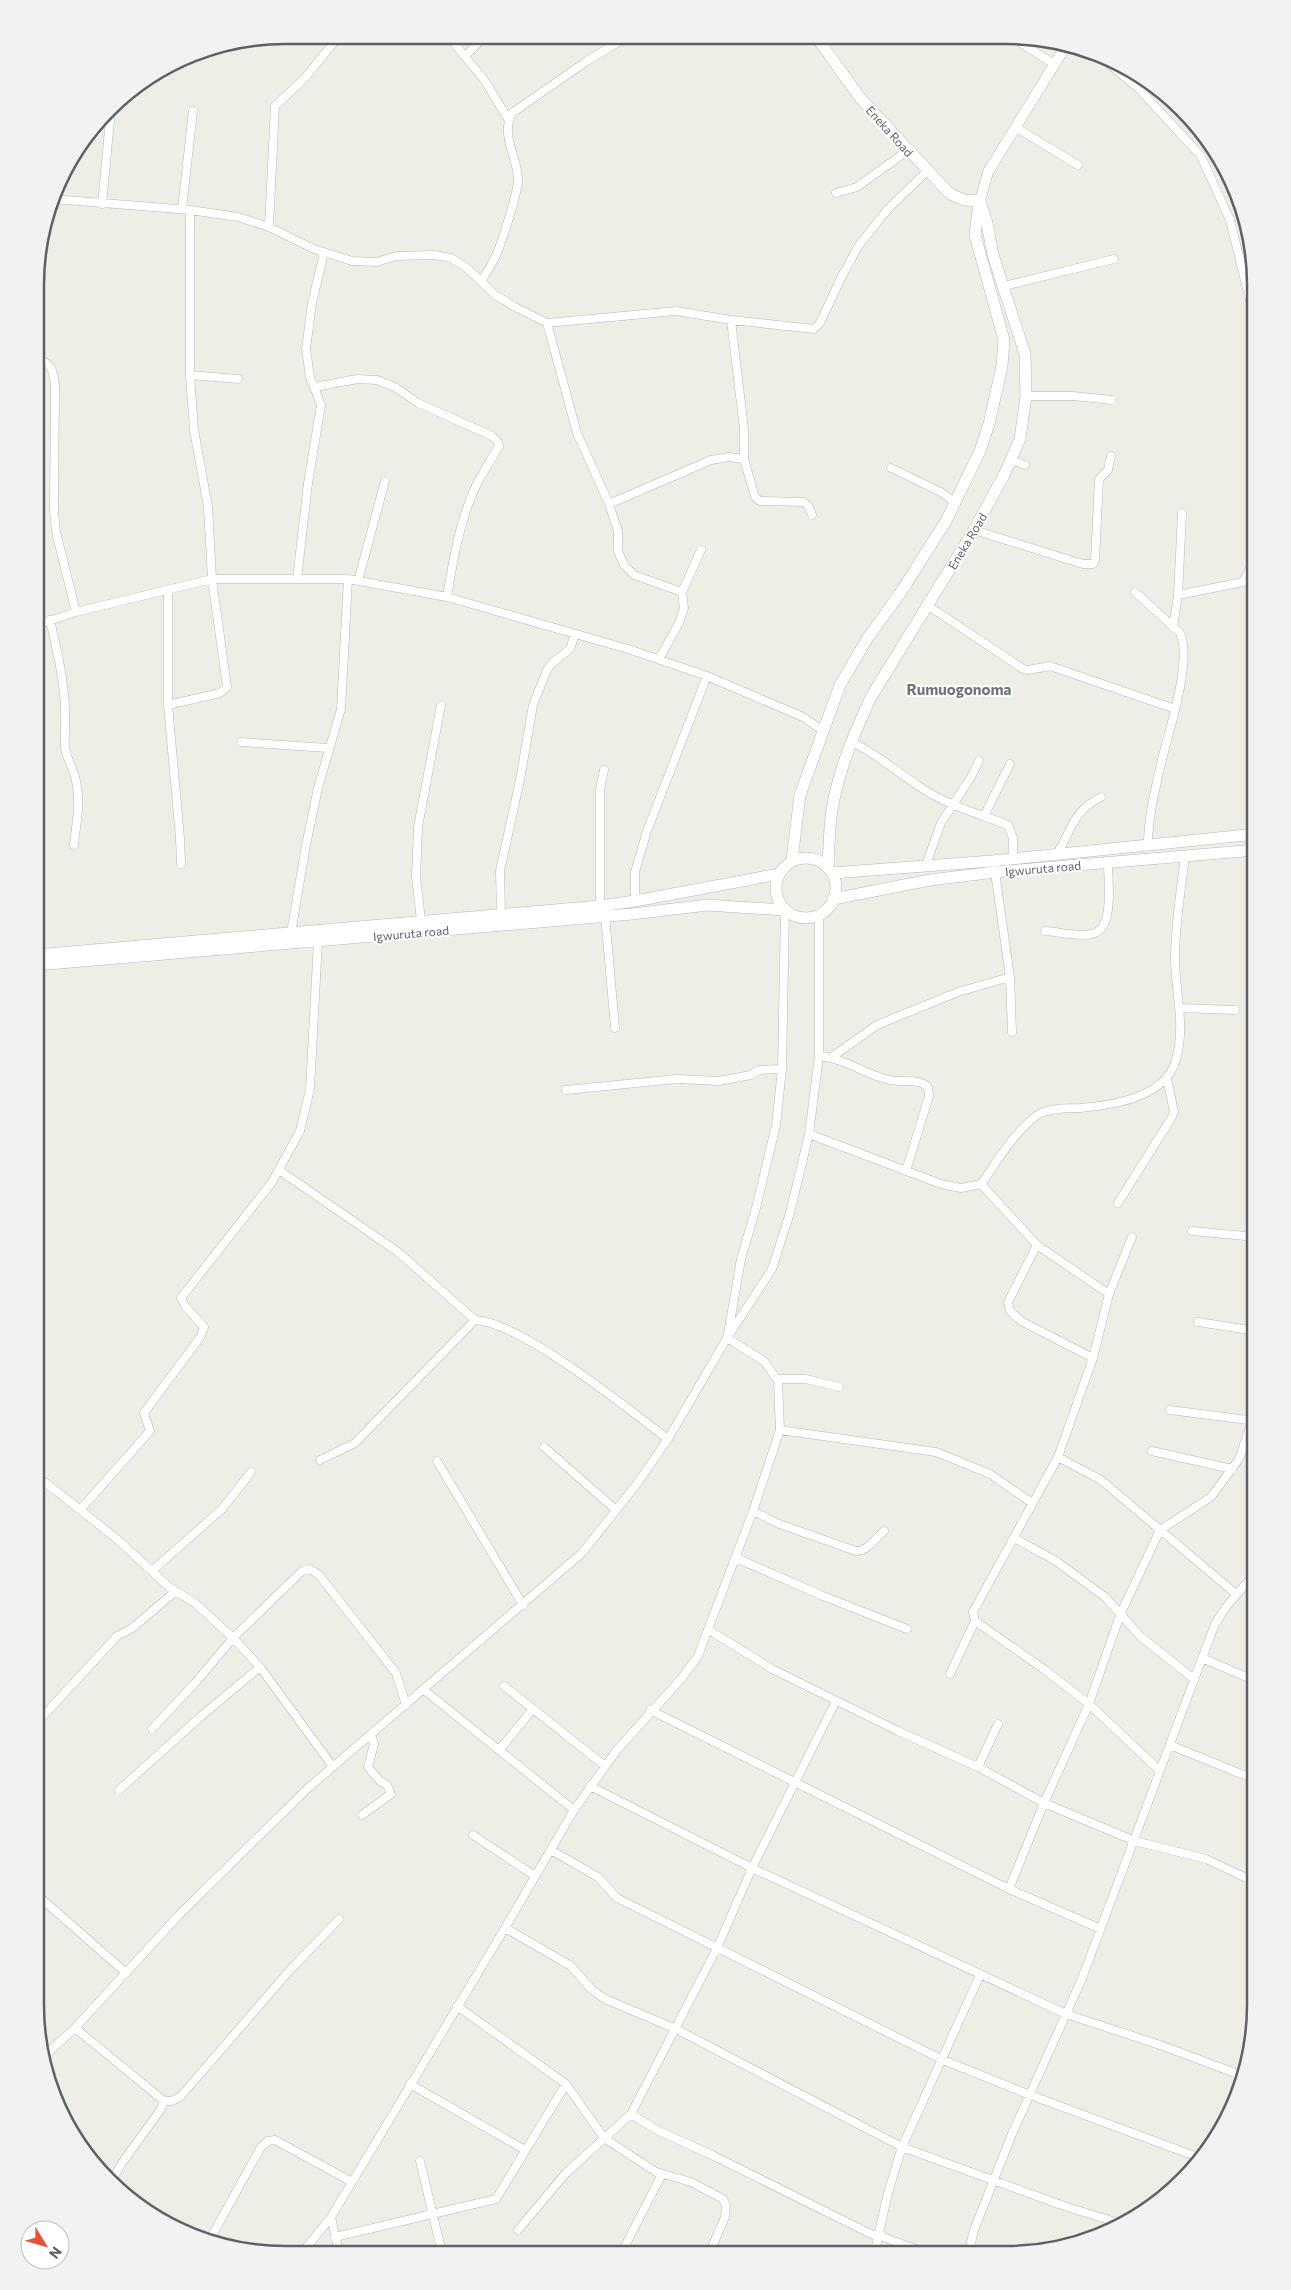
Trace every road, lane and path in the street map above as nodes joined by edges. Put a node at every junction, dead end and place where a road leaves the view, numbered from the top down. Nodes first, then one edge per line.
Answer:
1 (333, 44) edge
2 (455, 44) edge
3 (476, 44) edge
4 (615, 44) edge
5 (820, 44) edge
6 (1022, 44) edge
7 (1063, 50) edge
8 (465, 56) junction
9 (1054, 64) junction
10 (1117, 71) edge
11 (193, 111) dead end
12 (109, 119) edge
13 (508, 119) junction
14 (1015, 128) junction
15 (907, 151) junction
16 (1078, 165) dead end
17 (927, 171) junction
18 (836, 193) dead end
19 (60, 199) edge
20 (980, 201) junction
21 (102, 204) junction
22 (186, 210) junction
23 (269, 227) junction
24 (324, 253) junction
25 (1114, 259) dead end
26 (481, 281) junction
27 (1004, 286) junction
28 (1247, 289) edge
29 (731, 320) junction
30 (547, 323) junction
31 (44, 361) edge
32 (190, 375) junction
33 (238, 378) dead end
34 (315, 386) junction
35 (1026, 396) junction
36 (1112, 400) dead end
37 (1111, 456) dead end
38 (744, 459) junction
39 (1011, 460) junction
40 (1025, 465) dead end
41 (891, 468) dead end
42 (385, 481) dead end
43 (956, 503) junction
44 (609, 504) junction
45 (1182, 513) dead end
46 (812, 515) dead end
47 (974, 530) junction
48 (701, 550) dead end
49 (1247, 574) edge
50 (212, 579) junction
51 (297, 579) junction
52 (348, 579) junction
53 (358, 581) junction
54 (168, 591) junction
55 (682, 592) junction
56 (1135, 592) dead end
57 (1178, 595) junction
58 (447, 597) junction
59 (927, 606) junction
60 (76, 612) junction
61 (50, 620) junction
62 (44, 622) edge
63 (1173, 627) junction
64 (575, 634) junction
65 (659, 659) junction
66 (707, 676) junction
67 (168, 705) junction
68 (441, 705) dead end
69 (1175, 709) junction
70 (822, 730) junction
71 (241, 742) dead end
72 (852, 742) junction
73 (328, 748) junction
74 (979, 761) dead end
75 (1010, 764) dead end
76 (604, 770) dead end
77 (1101, 797) dead end
78 (952, 804) junction
79 (984, 816) junction
80 (1247, 835) edge
81 (1148, 844) junction
82 (74, 845) dead end
83 (1247, 851) edge
84 (1056, 855) junction
85 (1185, 856) junction
86 (1013, 859) junction
87 (792, 860) junction
88 (1108, 863) junction
89 (181, 864) dead end
90 (925, 867) junction
91 (830, 871) junction
92 (995, 872) junction
93 (779, 874) junction
94 (833, 899) junction
95 (635, 902) junction
96 (602, 910) junction
97 (785, 910) junction
98 (500, 914) junction
99 (819, 915) junction
100 (421, 920) junction
101 (1045, 931) dead end
102 (291, 933) junction
103 (318, 941) junction
104 (44, 954) edge
105 (44, 964) edge
106 (1010, 977) junction
107 (1180, 1008) junction
108 (1235, 1010) dead end
109 (615, 1028) dead end
110 (1012, 1032) dead end
111 (819, 1056) junction
112 (832, 1057) junction
113 (782, 1068) junction
114 (1167, 1078) junction
115 (566, 1090) dead end
116 (809, 1134) junction
117 (279, 1170) junction
118 (906, 1171) junction
119 (981, 1184) junction
120 (1118, 1203) dead end
121 (1192, 1232) dead end
122 (1247, 1236) edge
123 (1132, 1237) dead end
124 (1038, 1245) junction
125 (1109, 1294) junction
126 (475, 1320) junction
127 (1198, 1322) dead end
128 (1247, 1330) edge
129 (727, 1338) junction
130 (1093, 1358) junction
131 (777, 1379) junction
132 (839, 1387) dead end
133 (1170, 1410) dead end
134 (1247, 1420) edge
135 (780, 1430) junction
136 (668, 1439) junction
137 (1247, 1439) edge
138 (544, 1447) dead end
139 (1152, 1452) dead end
140 (1058, 1458) junction
141 (320, 1460) dead end
142 (437, 1461) dead end
143 (1232, 1469) junction
144 (251, 1472) dead end
145 (44, 1482) edge
146 (1032, 1504) junction
147 (80, 1510) junction
148 (616, 1510) junction
149 (753, 1511) junction
150 (1160, 1530) junction
151 (884, 1531) dead end
152 (1014, 1538) junction
153 (736, 1558) junction
154 (153, 1570) junction
155 (1247, 1582) edge
156 (176, 1591) junction
157 (1236, 1594) junction
158 (523, 1605) junction
159 (1120, 1615) junction
160 (976, 1621) junction
161 (907, 1629) dead end
162 (709, 1630) junction
163 (232, 1638) junction
164 (1202, 1658) junction
165 (260, 1667) junction
166 (950, 1674) dead end
167 (1247, 1678) edge
168 (1194, 1679) junction
169 (504, 1686) dead end
170 (424, 1690) junction
171 (836, 1701) junction
172 (1089, 1704) junction
173 (406, 1706) junction
174 (533, 1709) junction
175 (650, 1710) junction
176 (44, 1716) edge
177 (998, 1724) dead end
178 (152, 1730) dead end
179 (370, 1735) junction
180 (1170, 1745) junction
181 (500, 1749) junction
182 (605, 1766) junction
183 (978, 1766) junction
184 (332, 1767) junction
185 (1159, 1770) junction
186 (1247, 1776) edge
187 (794, 1782) junction
188 (590, 1786) junction
189 (119, 1790) dead end
190 (1044, 1803) junction
191 (574, 1810) junction
192 (362, 1815) dead end
193 (473, 1836) dead end
194 (1135, 1841) junction
195 (551, 1850) junction
196 (752, 1868) junction
197 (535, 1876) junction
198 (1247, 1878) edge
199 (1009, 1889) junction
200 (44, 1901) edge
201 (339, 1919) dead end
202 (505, 1928) junction
203 (1100, 1929) junction
204 (716, 1949) junction
205 (124, 1972) junction
206 (980, 1975) junction
207 (457, 2006) junction
208 (1066, 2014) junction
209 (75, 2028) junction
210 (676, 2029) junction
211 (48, 2052) edge
212 (943, 2060) junction
213 (1237, 2074) edge
214 (410, 2084) junction
215 (566, 2084) junction
216 (1030, 2095) junction
217 (164, 2101) junction
218 (631, 2114) junction
219 (604, 2138) junction
220 (902, 2147) junction
221 (525, 2150) junction
222 (1195, 2156) edge
223 (420, 2161) dead end
224 (662, 2174) junction
225 (113, 2175) edge
226 (994, 2180) junction
227 (352, 2182) junction
228 (433, 2214) junction
229 (331, 2217) junction
230 (1113, 2221) edge
231 (518, 2230) dead end
232 (878, 2234) junction
233 (214, 2235) edge
234 (335, 2237) junction
235 (308, 2246) edge
236 (337, 2246) edge
237 (440, 2246) edge
238 (625, 2246) edge
239 (713, 2246) edge
240 (876, 2246) edge
241 (907, 2246) edge
242 (970, 2246) edge

1 - 23 street
2 - 8 street
3 - 8 street
4 - 13 street
5 - 15 main road, Eneka Road
6 - 9 street
7 - 9 street
8 - 13 street
9 - 14 street
10 - 28 street
11 - 22 street
12 - 21 street
13 - 26 street
14 - 16 street
14 - 20 street
15 - 17 main road, Eneka Road
15 - 18 street
17 - 20 main road, Eneka Road
17 - 29 street
19 - 21 street
20 - 27 main road, Eneka Road
20 - 43 main road
21 - 22 street
22 - 23 street
22 - 32 street
23 - 24 street
24 - 26 street
24 - 34 street
25 - 27 street
26 - 30 street
27 - 35 main road, Eneka Road
29 - 30 street
29 - 38 street
30 - 44 street
31 - 60 street
32 - 33 street
32 - 50 street
34 - 51 street
34 - 58 street
35 - 36 street
35 - 39 main road, Eneka Road
37 - 47 street
38 - 44 street
38 - 46 street
39 - 40 street
39 - 47 main road, Eneka Road
41 - 43 street
42 - 53 street
43 - 70 main road
44 - 55 street
45 - 57 street
47 - 59 main road, Eneka Road
48 - 55 street
49 - 57 street
50 - 51 street
50 - 54 street
50 - 67 street
51 - 52 street
52 - 53 street
52 - 73 street
53 - 58 street
54 - 60 street
54 - 67 street
55 - 65 street
56 - 63 street
57 - 63 street
58 - 64 street
59 - 69 street
59 - 72 main road, Eneka Road
60 - 61 street
61 - 62 street
61 - 82 street
63 - 69 street
64 - 65 street
64 - 98 street
65 - 66 street
66 - 70 street
66 - 95 street
67 - 89 street
68 - 100 street
69 - 81 street
70 - 87 main road
71 - 73 street
72 - 78 street
72 - 91 main road, Eneka Road
73 - 102 street
74 - 78 street
75 - 79 street
76 - 96 street
77 - 84 street
78 - 79 street
78 - 90 street
79 - 86 street
80 - 81 main road, Igwuruta road
81 - 84 main road, Igwuruta road
83 - 85 main road, Igwuruta road
84 - 86 main road, Igwuruta road
85 - 88 main road, Igwuruta road
85 - 107 street
86 - 90 main road, Igwuruta road
87 - 91 main road
87 - 93 main road
88 - 92 main road, Igwuruta road
88 - 101 street
90 - 91 main road, Igwuruta road
91 - 94 main road
92 - 94 main road, Igwuruta road
92 - 106 street
93 - 95 main road, Igwuruta road
93 - 97 main road
94 - 99 main road
95 - 96 main road, Igwuruta road
96 - 97 main road, Igwuruta road
96 - 98 main road, Igwuruta road
96 - 103 main road, Igwuruta road
96 - 109 street
97 - 99 main road
97 - 113 street
98 - 100 main road, Igwuruta road
99 - 111 street
100 - 102 main road, Igwuruta road
102 - 104 main road, Igwuruta road
103 - 105 main road, Igwuruta road
103 - 117 street
106 - 110 street
106 - 112 street
107 - 108 street
107 - 114 street
111 - 112 street
111 - 116 street
112 - 118 street
113 - 115 street
113 - 129 street
114 - 119 street
114 - 120 street
116 - 118 street
116 - 129 street
117 - 126 street
117 - 147 street
118 - 119 street
119 - 124 street
121 - 122 street
123 - 125 street
124 - 125 street
124 - 130 street
125 - 130 street
126 - 136 street
126 - 141 street
127 - 128 street
129 - 131 street
129 - 136 street
130 - 140 street
131 - 132 street
131 - 135 street
133 - 134 street
135 - 146 street
135 - 149 street
136 - 148 street
137 - 143 street
138 - 148 street
139 - 143 street
140 - 146 street
140 - 150 street
142 - 158 street
143 - 150 street
144 - 154 street
145 - 147 street
146 - 152 street
147 - 154 street
148 - 158 street
149 - 151 street
149 - 153 street
150 - 157 street
150 - 159 street
152 - 159 street
152 - 160 street
153 - 161 street
153 - 162 street
154 - 156 street
155 - 157 street
156 - 163 street
156 - 176 street
157 - 164 street
158 - 170 street
159 - 168 street
159 - 172 street
160 - 166 street
160 - 172 street
162 - 171 street
162 - 175 street
163 - 165 street
163 - 173 street
163 - 178 street
164 - 167 street
164 - 168 street
165 - 184 street
165 - 189 street
168 - 180 street
169 - 174 street
170 - 173 street
170 - 181 street
171 - 183 street
171 - 187 street
172 - 185 street
172 - 190 street
173 - 179 street
174 - 181 street
174 - 182 street
175 - 182 street
175 - 187 street
177 - 183 street
179 - 184 street
179 - 192 street
180 - 185 street
180 - 186 street
181 - 191 street
182 - 188 street
183 - 190 street
184 - 205 street
185 - 194 street
187 - 196 street
187 - 199 street
188 - 191 street
188 - 196 street
190 - 194 street
190 - 199 street
191 - 195 street
193 - 197 street
194 - 198 street
194 - 203 street
195 - 197 street
195 - 204 street
196 - 204 street
196 - 206 street
197 - 202 street
199 - 203 street
200 - 205 street
201 - 217 street
202 - 207 street
202 - 210 street
203 - 208 street
204 - 210 street
204 - 212 street
205 - 209 street
206 - 208 street
206 - 212 street
207 - 214 street
207 - 215 street
208 - 213 street
208 - 216 street
209 - 211 street
209 - 217 street
210 - 218 street
210 - 220 street
212 - 216 street
212 - 220 street
214 - 221 street
214 - 227 street
215 - 219 street
215 - 221 street
216 - 222 street
216 - 226 street
217 - 225 street
218 - 219 street
218 - 232 street
219 - 224 street
219 - 231 street
220 - 226 street
220 - 232 street
221 - 228 street
223 - 228 street
224 - 238 street
224 - 239 street
226 - 230 street
226 - 242 street
227 - 229 street
227 - 233 street
228 - 234 street
228 - 237 street
229 - 234 street
229 - 235 street
232 - 240 street
232 - 241 street
234 - 236 street

